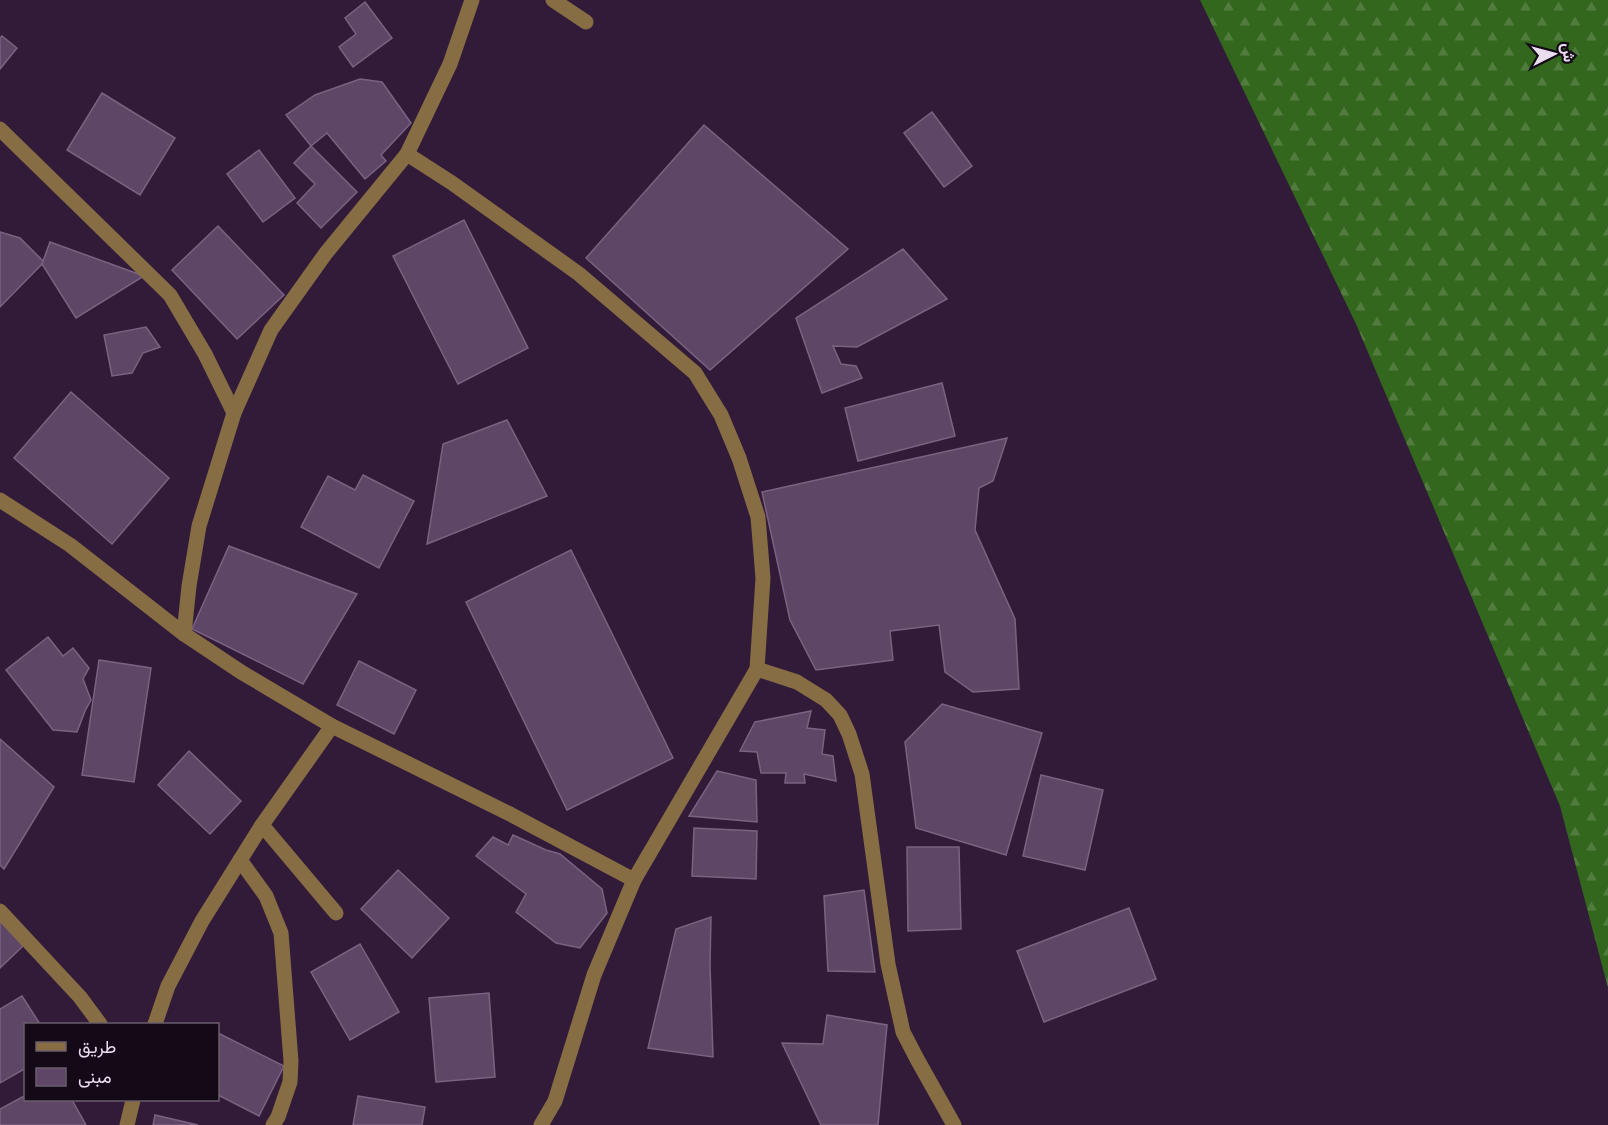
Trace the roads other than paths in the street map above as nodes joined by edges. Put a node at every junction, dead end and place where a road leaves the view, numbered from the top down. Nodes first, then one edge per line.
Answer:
1 (472, 0) edge
2 (553, 0) edge
3 (586, 22) dead end
4 (0, 129) edge
5 (407, 154) junction
6 (234, 413) junction
7 (0, 500) edge
8 (184, 634) junction
9 (757, 669) junction
10 (332, 726) junction
11 (262, 825) junction
12 (240, 860) junction
13 (634, 880) junction
14 (0, 911) edge
15 (336, 913) dead end
16 (99, 1023) edge
17 (155, 1023) edge
18 (133, 1101) edge
19 (127, 1125) edge
20 (273, 1125) edge
21 (541, 1125) edge
22 (954, 1125) edge

1 - 5 street
2 - 3 street
4 - 6 street
5 - 6 street
5 - 9 street
6 - 8 street
7 - 8 street
8 - 10 street
9 - 13 street
9 - 22 street
10 - 11 street
10 - 13 street
11 - 12 street
11 - 15 street
12 - 17 street
12 - 20 street
13 - 21 street
14 - 16 street
18 - 19 street

